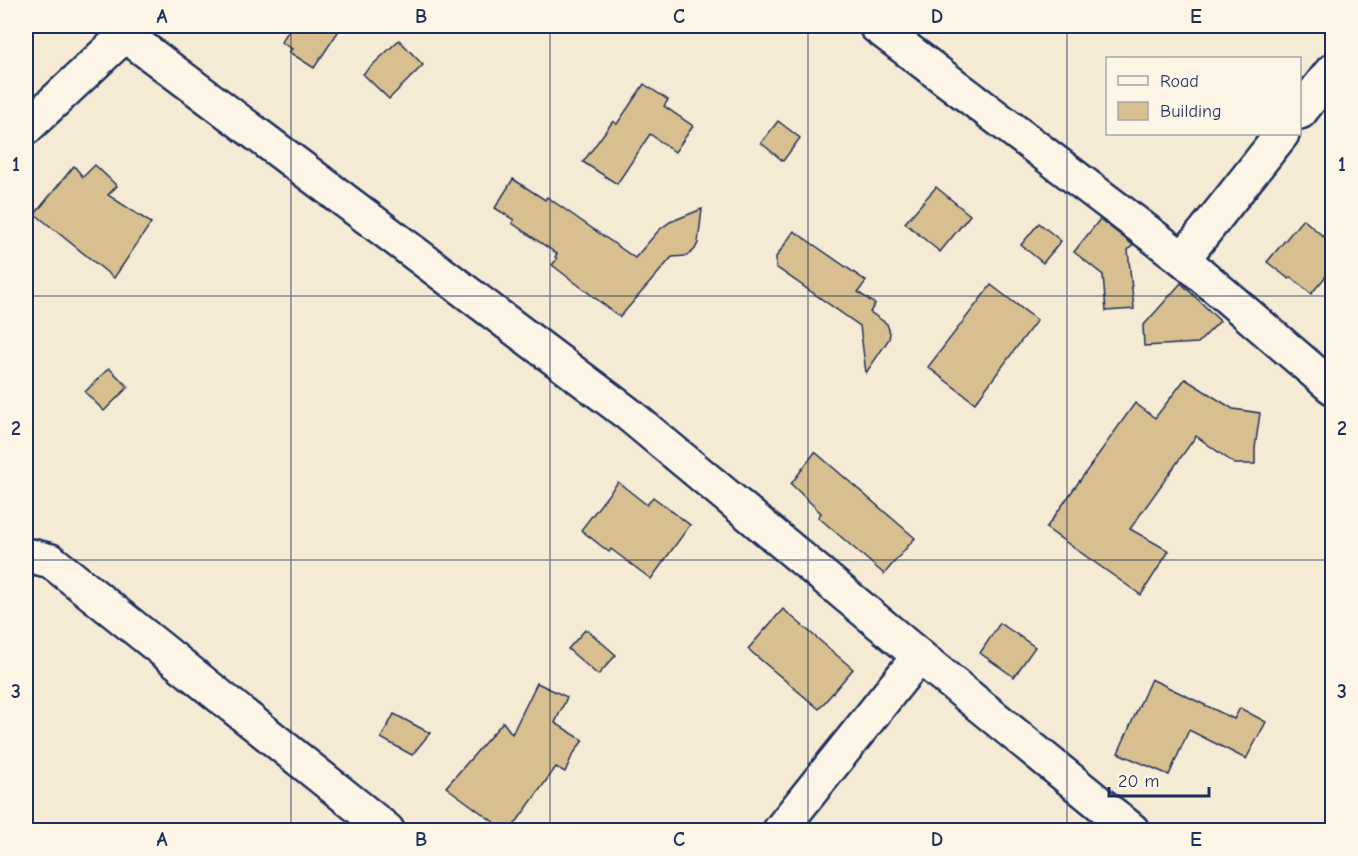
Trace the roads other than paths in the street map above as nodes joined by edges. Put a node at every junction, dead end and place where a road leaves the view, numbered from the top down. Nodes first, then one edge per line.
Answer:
1 (876, 26) edge
2 (129, 30) edge
3 (1332, 70) edge
4 (1301, 109) edge
5 (26, 128) edge
6 (1281, 135) edge
7 (1183, 259) junction
8 (1332, 387) edge
9 (26, 556) edge
10 (919, 656) junction
11 (387, 831) edge
12 (780, 831) edge
13 (1132, 831) edge

1 - 7 street
2 - 5 street
2 - 10 street
3 - 4 street
6 - 7 street
7 - 8 street
9 - 11 street
10 - 12 street
10 - 13 street

